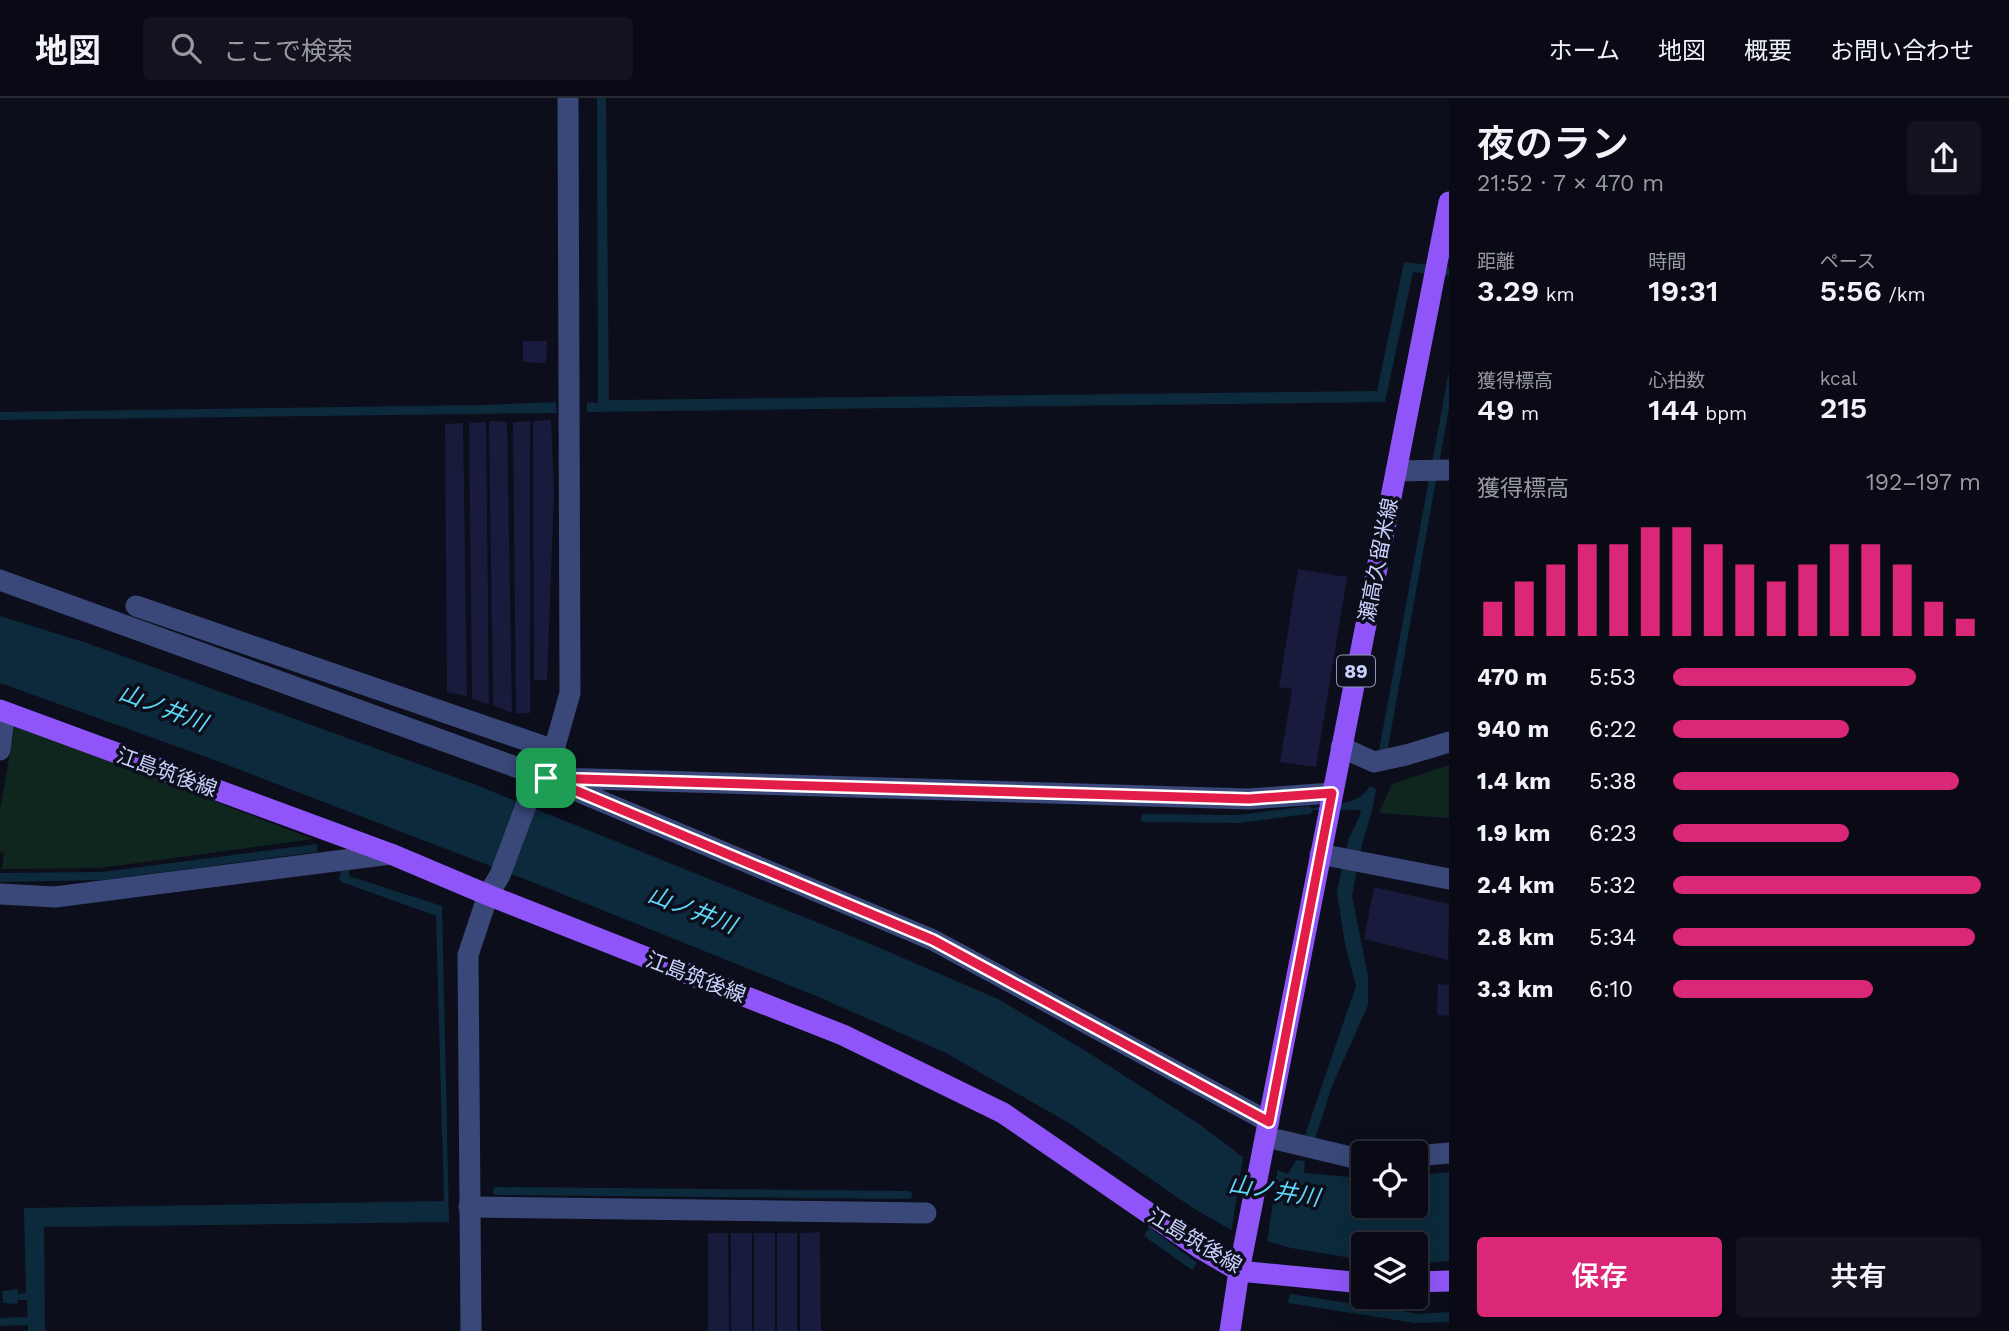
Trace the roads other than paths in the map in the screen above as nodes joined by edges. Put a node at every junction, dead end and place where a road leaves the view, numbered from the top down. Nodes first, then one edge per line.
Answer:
1 (568, 98) edge
2 (1449, 202) edge
3 (1449, 470) edge
4 (1396, 471) junction
5 (0, 580) edge
6 (136, 606) dead end
7 (2, 711) edge
8 (1449, 742) edge
9 (1341, 747) junction
10 (0, 750) edge
11 (554, 750) junction
12 (546, 778) junction
13 (1332, 793) junction
14 (391, 854) junction
15 (1320, 854) junction
16 (1449, 878) edge
17 (0, 894) edge
18 (488, 895) junction
19 (1271, 1134) junction
20 (1449, 1153) edge
21 (1428, 1155) edge
22 (1351, 1157) edge
23 (469, 1207) junction
24 (926, 1213) dead end
25 (1239, 1271) junction
26 (1449, 1281) edge
27 (1351, 1282) edge
28 (1428, 1282) edge
29 (471, 1331) edge
30 (1230, 1331) edge

1 - 11 street
2 - 4 main road, 瀬高久留米線 / 89
3 - 4 street
4 - 9 main road, 瀬高久留米線 / 89
5 - 12 street
6 - 11 street
7 - 10 street
7 - 14 main road, 江島筑後線
8 - 9 street
9 - 13 main road, 瀬高久留米線 / 89
11 - 12 street
12 - 13 street
12 - 18 street
12 - 19 street
13 - 15 main road, 瀬高久留米線 / 89
14 - 17 street
14 - 18 main road, 江島筑後線
15 - 16 street
15 - 19 main road, 瀬高久留米線 / 89
18 - 23 street
18 - 25 main road, 江島筑後線
19 - 22 street
19 - 25 main road, 瀬高久留米線 / 89
20 - 21 street
23 - 24 street
23 - 29 street
25 - 27 main road, 江島筑後線
25 - 30 main road, 瀬高久留米線 / 89
26 - 28 main road

